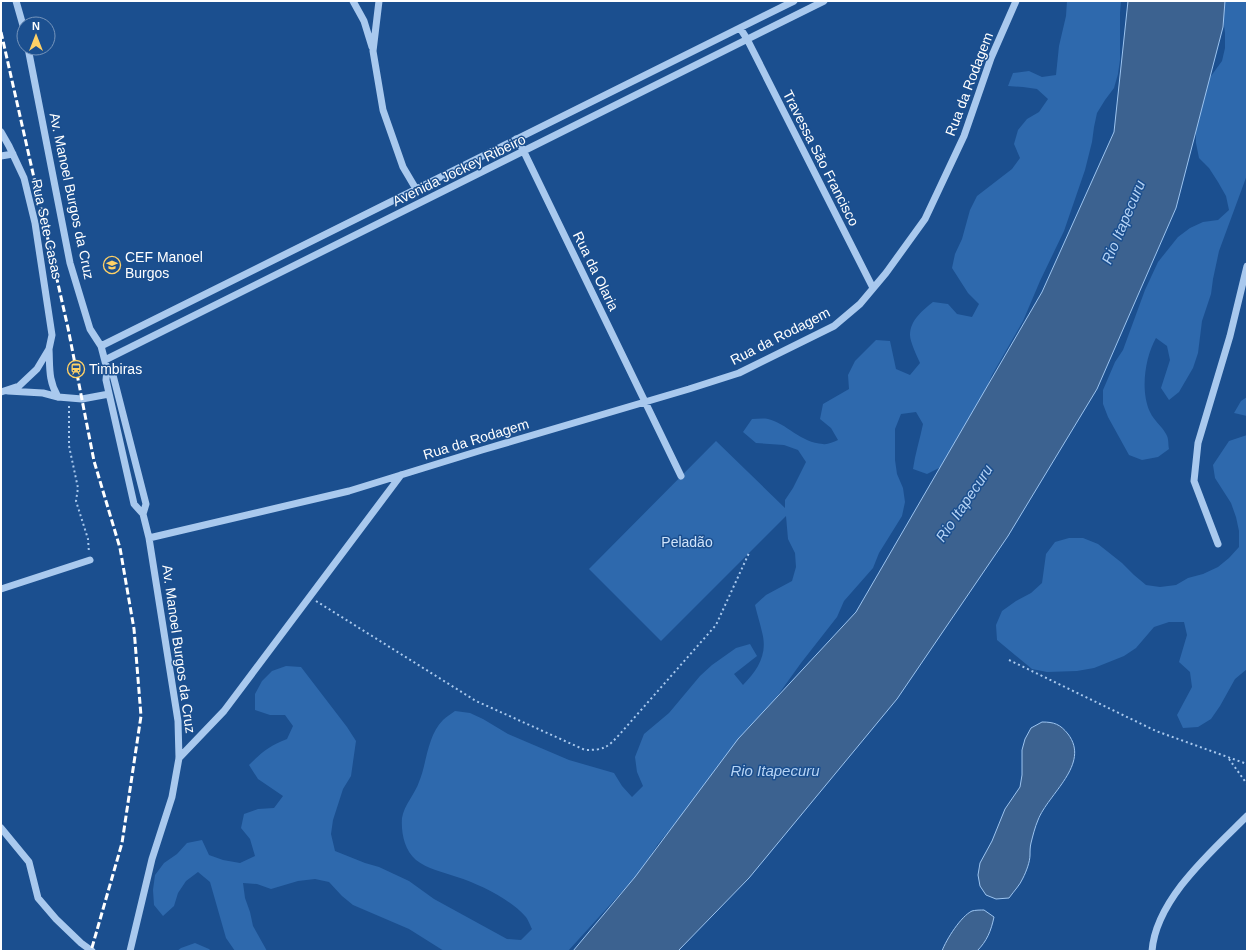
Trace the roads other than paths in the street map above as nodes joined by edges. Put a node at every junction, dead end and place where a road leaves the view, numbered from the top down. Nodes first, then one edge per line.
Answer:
1 (16, 1) edge
2 (353, 1) edge
3 (379, 1) edge
4 (794, 1) edge
5 (824, 1) edge
6 (1016, 1) edge
7 (20, 16) edge
8 (740, 28) junction
9 (747, 40) junction
10 (373, 51) junction
11 (30, 56) edge
12 (1, 132) edge
13 (516, 139) junction
14 (524, 152) junction
15 (13, 154) junction
16 (1, 156) edge
17 (416, 189) junction
18 (1247, 266) edge
19 (873, 288) junction
20 (102, 346) junction
21 (49, 349) junction
22 (105, 360) junction
23 (107, 369) junction
24 (4, 391) edge
25 (109, 394) junction
26 (58, 397) junction
27 (645, 402) junction
28 (401, 475) junction
29 (681, 476) dead end
30 (143, 514) junction
31 (149, 538) junction
32 (1218, 544) dead end
33 (90, 560) road end
34 (1, 589) edge
35 (179, 758) junction
36 (1247, 816) edge
37 (1, 828) edge
38 (92, 951) edge
39 (130, 951) edge
40 (1152, 951) edge

1 - 7 street
2 - 10 street
3 - 10 street
4 - 8 street, Avenida Jockey Ribeiro
5 - 9 street, Avenida Jockey Ribeiro
6 - 19 street, Rua da Rodagem
8 - 9 street, Travessa São Francisco
8 - 13 street, Avenida Jockey Ribeiro
9 - 14 street, Avenida Jockey Ribeiro
9 - 19 street, Travessa São Francisco
10 - 17 street
11 - 20 street, Av. Manoel Burgos da Cruz
12 - 15 street, Rua Sete Casas
13 - 14 street, Rua da Olaria
13 - 17 street, Avenida Jockey Ribeiro
14 - 22 street, Avenida Jockey Ribeiro
14 - 27 street, Rua da Olaria
15 - 16 street
15 - 21 street, Rua Sete Casas
17 - 20 street, Avenida Jockey Ribeiro
18 - 32 street
19 - 27 street, Rua da Rodagem
20 - 22 street, Av. Manoel Burgos da Cruz
21 - 24 street
21 - 26 street
22 - 23 street, Av. Manoel Burgos da Cruz
23 - 25 street
23 - 30 street
24 - 26 street
25 - 26 street
25 - 30 street
27 - 28 street, Rua da Rodagem
27 - 29 street, Rua da Olaria
28 - 31 street, Rua da Rodagem
28 - 35 street
30 - 31 street, Av. Manoel Burgos da Cruz
31 - 35 street, Av. Manoel Burgos da Cruz
33 - 34 street
35 - 39 street, Av. Manoel Burgos da Cruz
36 - 40 street
37 - 38 street

